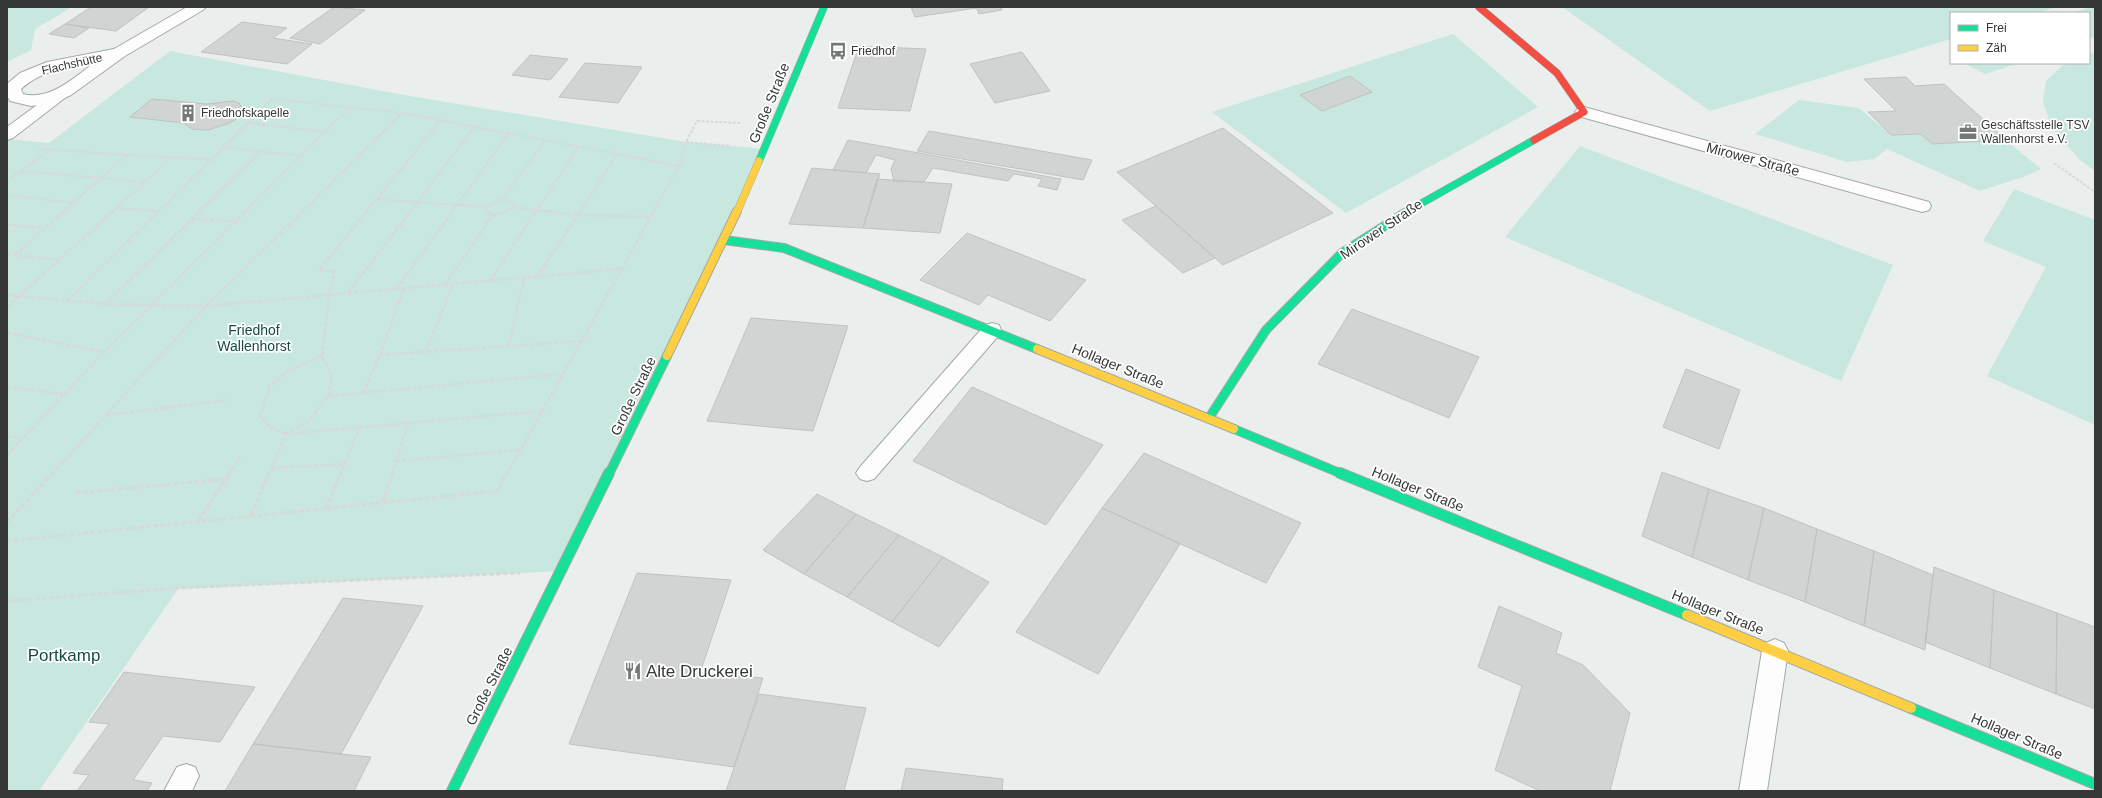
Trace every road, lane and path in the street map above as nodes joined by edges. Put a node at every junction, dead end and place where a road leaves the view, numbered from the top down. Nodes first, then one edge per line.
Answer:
1 (198, 7) edge
2 (824, 7) edge
3 (1479, 7) edge
4 (119, 53) junction
5 (65, 91) junction
6 (349, 108) junction
7 (1584, 112) junction
8 (403, 113) junction
9 (441, 120) junction
10 (248, 123) junction
11 (775, 125) junction
12 (475, 126) junction
13 (326, 132) junction
14 (509, 133) junction
15 (7, 134) edge
16 (545, 140) junction
17 (686, 142) junction
18 (579, 146) junction
19 (224, 147) junction
20 (36, 149) dead end
21 (766, 149) junction
22 (50, 150) junction
23 (260, 152) junction
24 (617, 154) junction
25 (126, 155) junction
26 (302, 156) junction
27 (173, 157) junction
28 (211, 160) junction
29 (2054, 164) dead end
30 (679, 166) junction
31 (21, 171) junction
32 (101, 178) junction
33 (7, 181) edge
34 (144, 182) junction
35 (2095, 192) edge
36 (7, 195) edge
37 (504, 198) junction
38 (377, 199) junction
39 (418, 202) junction
40 (73, 203) junction
41 (457, 204) junction
42 (1922, 206) dead end
43 (484, 207) junction
44 (515, 207) junction
45 (116, 208) junction
46 (537, 210) junction
47 (157, 211) junction
48 (577, 215) junction
49 (492, 216) junction
50 (650, 217) junction
51 (192, 218) junction
52 (237, 221) junction
53 (7, 225) edge
54 (45, 228) junction
55 (724, 240) junction
56 (7, 254) edge
57 (15, 255) junction
58 (59, 260) junction
59 (621, 269) junction
60 (536, 277) junction
61 (524, 278) junction
62 (490, 281) junction
63 (453, 284) junction
64 (445, 285) junction
65 (404, 288) junction
66 (396, 289) junction
67 (348, 293) junction
68 (329, 295) junction
69 (7, 296) edge
70 (19, 297) junction
71 (66, 301) junction
72 (105, 304) junction
73 (153, 305) junction
74 (206, 306) junction
75 (7, 307) edge
76 (992, 330) junction
77 (7, 333) edge
78 (581, 341) junction
79 (508, 345) junction
80 (426, 351) junction
81 (104, 352) junction
82 (380, 355) junction
83 (322, 356) junction
84 (562, 374) junction
85 (7, 387) edge
86 (363, 393) junction
87 (63, 394) junction
88 (329, 396) junction
89 (228, 400) dead end
90 (542, 411) junction
91 (106, 415) junction
92 (1209, 418) junction
93 (408, 423) junction
94 (360, 427) junction
95 (286, 434) junction
96 (7, 436) edge
97 (23, 438) junction
98 (520, 450) junction
99 (7, 454) edge
100 (241, 455) dead end
101 (396, 461) junction
102 (345, 464) junction
103 (272, 468) junction
104 (867, 473) dead end
105 (225, 479) junction
106 (76, 493) dead end
107 (383, 502) junction
108 (326, 508) junction
109 (251, 515) junction
110 (198, 521) junction
111 (7, 522) edge
112 (7, 541) edge
113 (562, 571) junction
114 (7, 601) edge
115 (1775, 651) junction
116 (2095, 784) edge
117 (452, 791) edge
118 (1753, 791) edge

1 - 4 street, Flachshütte
2 - 11 street, Große Straße
3 - 7 street
4 - 5 street, Flachshütte
4 - 5 street, Flachshütte
5 - 15 lane
6 - 8 path
6 - 10 path
6 - 13 path
7 - 42 street, Mirower Straße
7 - 92 street, Mirower Straße
8 - 9 path
8 - 74 path
9 - 12 path
9 - 38 path
10 - 13 path
10 - 19 path
11 - 17 path
11 - 21 street, Große Straße
12 - 14 path
12 - 39 path
13 - 26 path
14 - 16 path
14 - 41 path
16 - 18 path
16 - 37 path
17 - 21 path
17 - 30 path
18 - 24 path
18 - 46 path
19 - 23 path
19 - 28 path
20 - 22 path
21 - 55 street, Große Straße
22 - 25 path
22 - 31 path
23 - 26 path
23 - 51 path
24 - 30 path
24 - 48 path
25 - 27 path
25 - 32 path
26 - 52 path
27 - 28 path
27 - 34 path
28 - 47 path
29 - 35 path
30 - 50 path
31 - 32 path
31 - 33 path
32 - 34 path
32 - 40 path
34 - 45 path
36 - 40 path
37 - 43 path
37 - 44 path
38 - 39 path
38 - 68 path
39 - 41 path
39 - 67 path
40 - 54 path
41 - 43 path
41 - 66 path
43 - 49 path
44 - 46 path
44 - 49 path
45 - 47 path
45 - 58 path
46 - 48 path
46 - 62 path
47 - 71 path
48 - 50 path
48 - 60 path
49 - 64 path
50 - 59 path
51 - 52 path
51 - 72 path
52 - 73 path
53 - 54 path
54 - 57 path
55 - 76 street, Hollager Straße
55 - 113 street, Große Straße
56 - 57 path
57 - 58 path
58 - 70 path
59 - 60 path
59 - 78 path
60 - 61 path
61 - 62 path
61 - 79 path
62 - 63 path
63 - 64 path
63 - 80 path
64 - 65 path
65 - 66 path
65 - 82 path
66 - 67 path
67 - 68 path
68 - 74 path
68 - 83 path
69 - 70 path
70 - 71 path
70 - 75 path
71 - 72 path
72 - 73 path
73 - 74 path
73 - 81 path
74 - 91 path
76 - 92 street, Hollager Straße
76 - 104 lane
77 - 81 path
78 - 79 path
78 - 84 path
79 - 80 path
80 - 82 path
81 - 87 path
82 - 86 path
83 - 88 path
83 - 95 path
84 - 86 path
84 - 90 path
85 - 87 path
86 - 88 path
87 - 97 path
88 - 95 path
89 - 91 path
90 - 93 path
90 - 98 path
91 - 111 path
92 - 115 street, Hollager Straße
93 - 94 path
93 - 101 path
94 - 95 path
94 - 102 path
95 - 103 path
96 - 97 path
97 - 99 path
98 - 101 path
98 - 107 path
100 - 105 path
101 - 107 path
102 - 103 path
102 - 108 path
103 - 109 path
105 - 106 path
105 - 110 path
107 - 108 path
108 - 109 path
109 - 110 path
110 - 112 path
113 - 114 path
113 - 117 street, Große Straße
115 - 116 street, Hollager Straße
115 - 118 street

